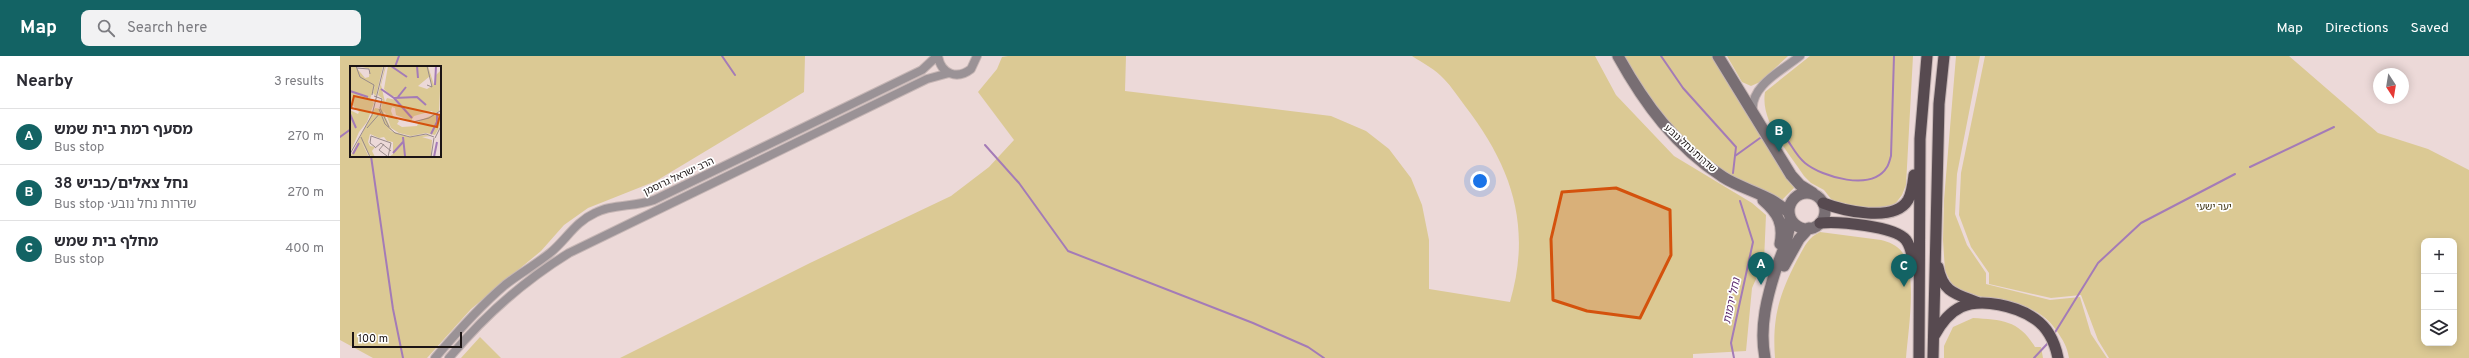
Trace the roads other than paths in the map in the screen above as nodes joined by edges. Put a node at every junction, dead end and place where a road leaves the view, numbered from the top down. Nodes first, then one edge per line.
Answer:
1 (937, 56) edge
2 (977, 56) edge
3 (1618, 56) edge
4 (1718, 56) edge
5 (1800, 56) edge
6 (1928, 56) edge
7 (1944, 56) edge
8 (949, 73) junction
9 (1735, 85) junction
10 (1759, 89) junction
11 (1754, 115) junction
12 (1920, 139) junction
13 (1755, 194) junction
14 (1812, 194) junction
15 (1823, 203) junction
16 (1790, 216) junction
17 (1820, 223) junction
18 (1809, 228) junction
19 (1935, 250) junction
20 (1773, 278) junction
21 (1768, 299) junction
22 (1918, 302) junction
23 (1981, 304) junction
24 (1933, 339) junction
25 (435, 358) edge
26 (449, 358) edge
27 (1765, 358) edge
28 (1919, 358) edge
29 (1933, 358) edge
30 (2058, 358) edge

1 - 8 street
1 - 25 street, הרב ישראל גרוסמן
2 - 8 street, הרב ישראל גרוסמן
3 - 13 main road, שדרות נחל נובע
4 - 9 main road
5 - 10 street
6 - 12 highway
7 - 19 highway
8 - 26 street, הרב ישראל גרוסמן
9 - 10 street
9 - 11 main road
10 - 11 street
11 - 14 main road
12 - 15 highway
12 - 22 highway
13 - 16 main road, שדרות נחל נובע
13 - 20 main road
14 - 15 main road
14 - 16 main road
15 - 17 main road
16 - 18 main road
16 - 20 main road
17 - 18 main road
17 - 22 highway
18 - 21 main road
19 - 23 highway
19 - 24 highway
20 - 21 main road
21 - 27 main road
22 - 28 highway
23 - 24 highway
23 - 30 highway
24 - 29 highway

